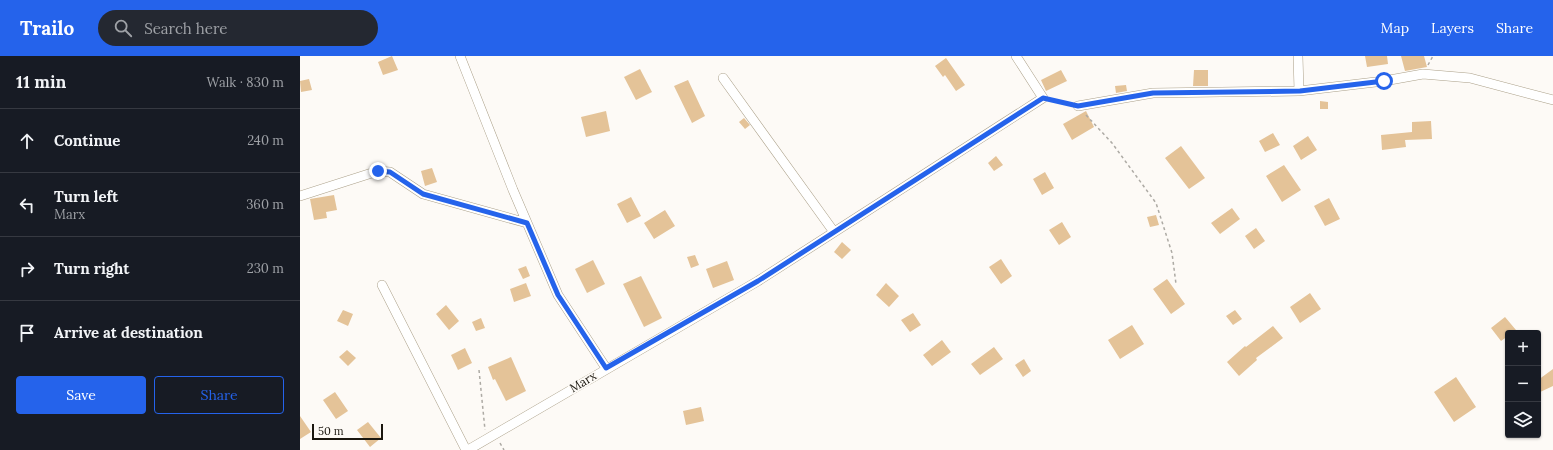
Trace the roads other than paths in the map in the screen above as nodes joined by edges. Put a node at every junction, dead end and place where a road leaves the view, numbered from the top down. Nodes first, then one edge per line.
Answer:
1 (460, 56) edge
2 (1016, 56) edge
3 (1298, 56) edge
4 (723, 78) dead end
5 (1300, 91) junction
6 (1553, 100) edge
7 (1078, 106) road end
8 (300, 196) edge
9 (527, 223) junction
10 (834, 232) junction
11 (382, 285) dead end
12 (606, 368) junction
13 (467, 450) edge

1 - 9 street
2 - 10 street, Marx
3 - 5 street
4 - 10 street
5 - 6 street
5 - 7 street
8 - 9 street
9 - 12 street
10 - 12 street, Marx
11 - 13 street
12 - 13 street, Marx

